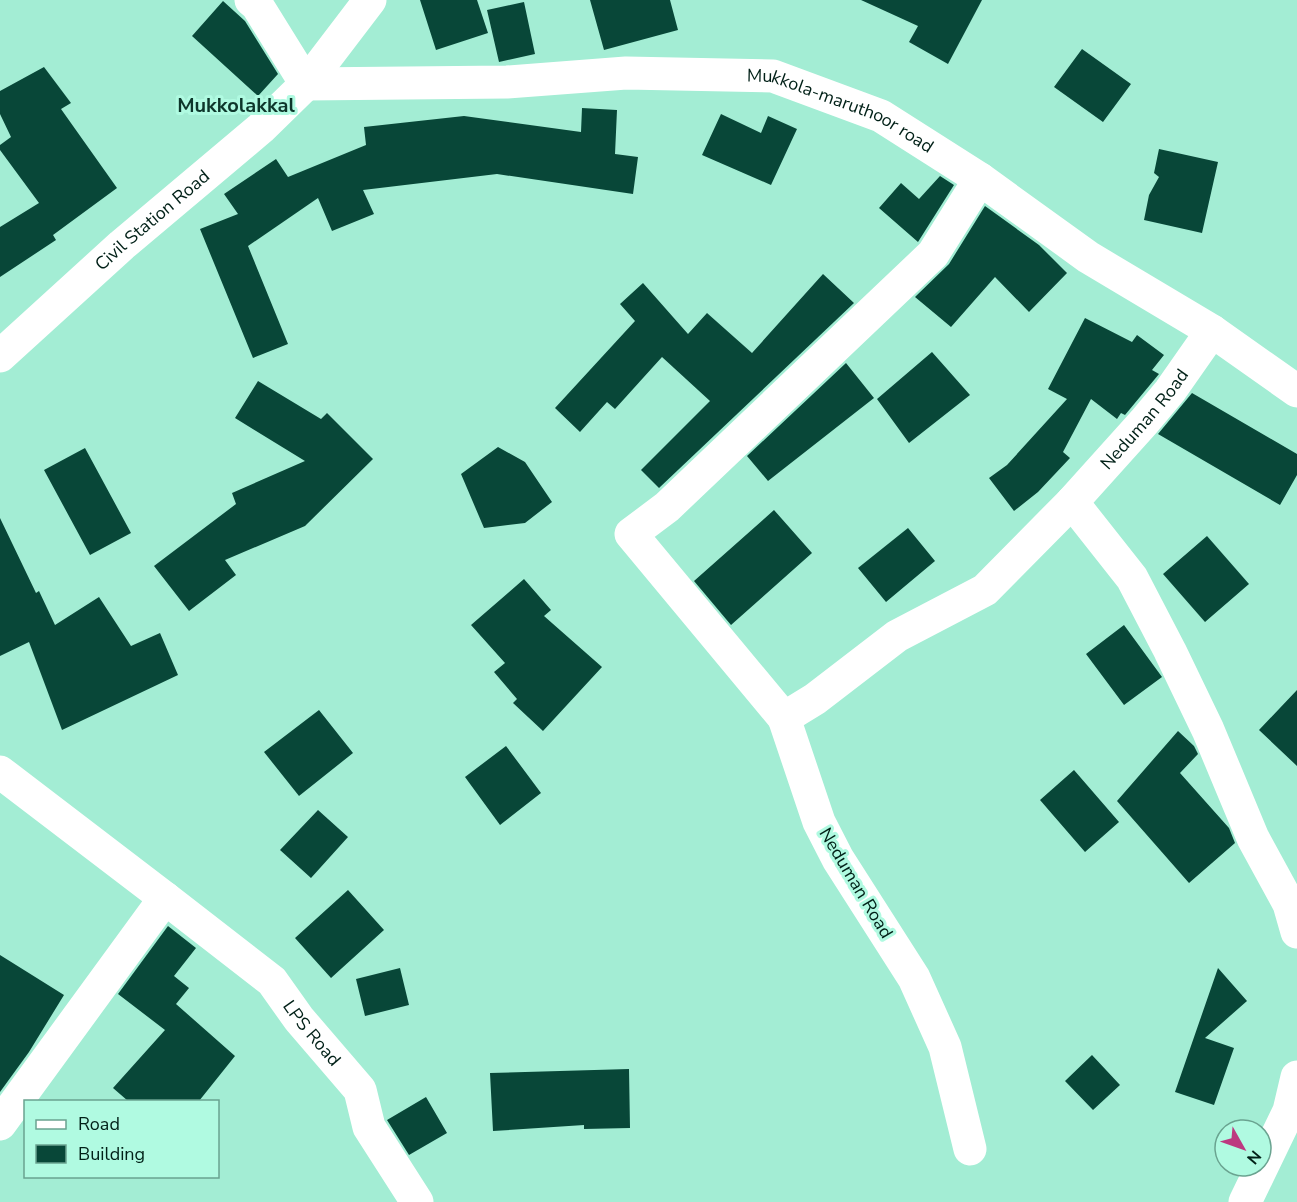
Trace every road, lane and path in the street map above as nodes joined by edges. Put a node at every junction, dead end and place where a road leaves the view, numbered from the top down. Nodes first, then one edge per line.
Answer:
1 (251, 0) edge
2 (370, 0) edge
3 (306, 84) junction
4 (980, 179) junction
5 (1212, 331) junction
6 (0, 356) edge
7 (1297, 391) edge
8 (1072, 502) junction
9 (784, 718) junction
10 (0, 772) edge
11 (1286, 871) edge
12 (165, 898) junction
13 (1297, 932) edge
14 (1297, 1077) edge
15 (0, 1124) edge
16 (1288, 1141) edge
17 (970, 1149) dead end
18 (417, 1202) edge
19 (1245, 1202) edge

1 - 3 street
2 - 3 street, Civil Station Road
3 - 4 street, Mukkola-maruthoor road
3 - 6 street, Civil Station Road
4 - 5 street, Mukkola-maruthoor road
4 - 9 street
5 - 7 street, Mukkola-maruthoor road
5 - 8 street, Neduman Road
8 - 9 street, Neduman Road
8 - 11 street
9 - 17 street, Neduman Road
10 - 12 street, LPS Road
11 - 13 street
12 - 15 street
12 - 18 street, LPS Road
14 - 16 street
16 - 19 street

